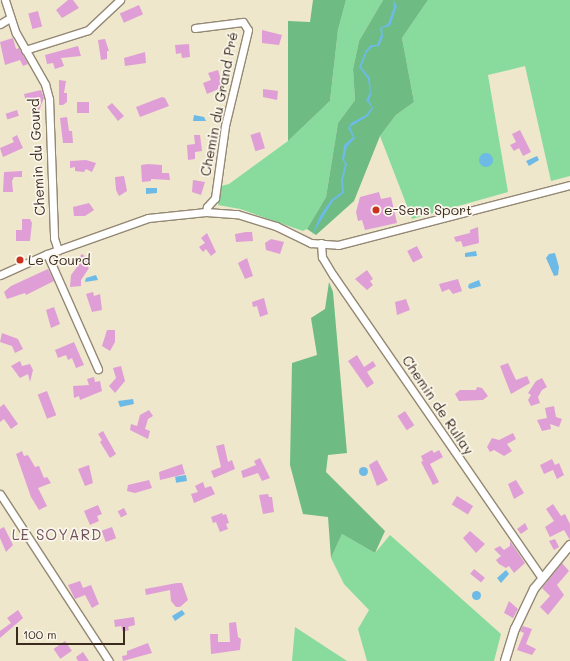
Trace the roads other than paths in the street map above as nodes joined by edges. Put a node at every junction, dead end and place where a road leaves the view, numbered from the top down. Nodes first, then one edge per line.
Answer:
1 (5, 0) edge
2 (120, 0) edge
3 (10, 18) junction
4 (0, 24) edge
5 (195, 28) dead end
6 (25, 50) junction
7 (570, 185) edge
8 (206, 212) junction
9 (321, 244) junction
10 (58, 250) junction
11 (47, 254) junction
12 (0, 275) edge
13 (98, 369) dead end
14 (0, 494) edge
15 (570, 545) edge
16 (542, 578) junction
17 (109, 661) edge
18 (505, 661) edge

1 - 3 street, Chemin du Gourd
2 - 6 street
3 - 4 street
3 - 6 street, Chemin du Gourd
5 - 8 street, Chemin du Grand Pré
6 - 10 street, Chemin du Gourd
7 - 9 street
8 - 9 street
8 - 10 street
9 - 16 street, Chemin de Rullay
10 - 11 street
11 - 12 street
11 - 13 street
14 - 17 street
15 - 16 street
16 - 18 street

